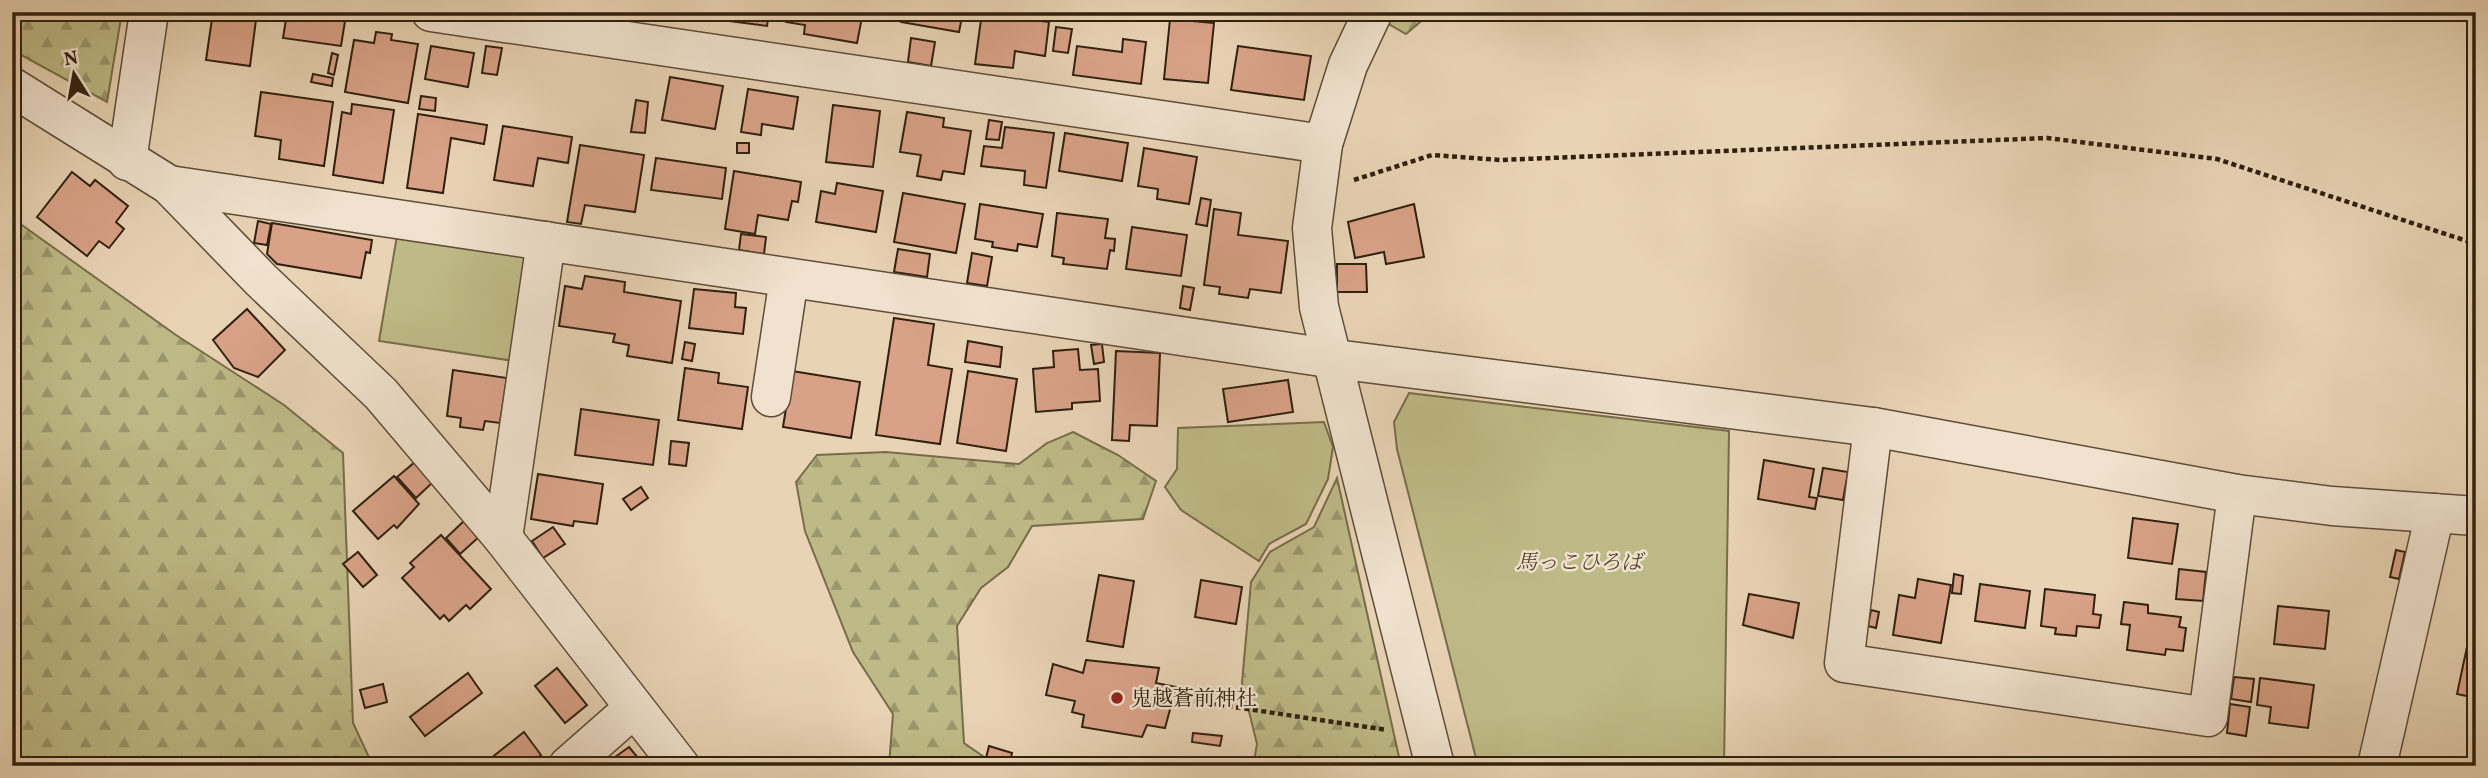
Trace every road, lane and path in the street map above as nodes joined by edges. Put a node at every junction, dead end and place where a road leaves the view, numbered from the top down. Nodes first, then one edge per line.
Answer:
1 (149, 12) edge
2 (431, 12) edge
3 (1373, 12) edge
4 (12, 88) edge
5 (1323, 144) junction
6 (127, 161) junction
7 (169, 185) junction
8 (1317, 192) junction
9 (546, 241) junction
10 (2476, 244) edge
11 (789, 278) junction
12 (1335, 359) junction
13 (771, 397) dead end
14 (1873, 427) junction
15 (2237, 494) junction
16 (2435, 513) junction
17 (2476, 516) edge
18 (503, 538) junction
19 (1194, 701) dead end
20 (634, 708) junction
21 (1431, 751) edge
22 (568, 766) edge
23 (680, 766) edge
24 (2377, 766) edge

1 - 6 street
2 - 5 street
3 - 5 street
4 - 6 street
5 - 8 street
6 - 7 street
7 - 9 street
7 - 18 street
8 - 10 path
8 - 12 street
9 - 11 street
9 - 18 street
11 - 12 street
11 - 13 street
12 - 14 street
12 - 21 street
14 - 15 street
14 - 15 street
15 - 16 street
16 - 17 street
16 - 24 street
18 - 20 street
19 - 21 path
20 - 22 street
20 - 23 street

